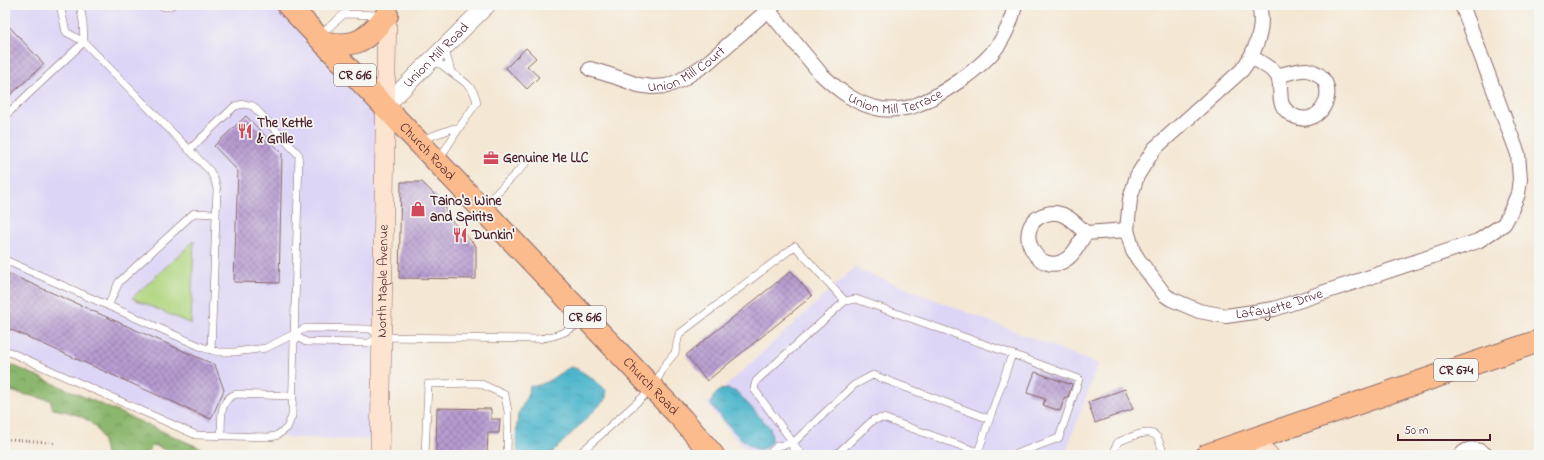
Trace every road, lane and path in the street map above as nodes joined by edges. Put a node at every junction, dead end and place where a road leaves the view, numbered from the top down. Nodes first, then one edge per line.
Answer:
1 (60, 5) edge
2 (80, 5) edge
3 (158, 5) edge
4 (288, 5) edge
5 (487, 5) edge
6 (1015, 5) edge
7 (1259, 5) edge
8 (1462, 5) edge
9 (172, 6) edge
10 (768, 7) edge
11 (387, 10) edge
12 (322, 40) junction
13 (84, 42) junction
14 (444, 48) junction
15 (1252, 57) junction
16 (430, 61) junction
17 (590, 69) dead end
18 (451, 72) junction
19 (1278, 75) dead end
20 (384, 106) junction
21 (5, 116) edge
22 (459, 128) junction
23 (418, 141) junction
24 (189, 150) junction
25 (527, 162) dead end
26 (439, 163) junction
27 (482, 208) junction
28 (216, 214) junction
29 (1127, 230) junction
30 (1086, 233) dead end
31 (5, 260) edge
32 (845, 301) junction
33 (108, 306) junction
34 (586, 318) junction
35 (294, 335) junction
36 (381, 337) junction
37 (1539, 341) edge
38 (5, 350) edge
39 (211, 350) junction
40 (1012, 354) junction
41 (653, 388) junction
42 (292, 396) junction
43 (990, 419) junction
44 (221, 435) junction
45 (5, 439) edge
46 (1252, 440) junction
47 (54, 443) dead end
48 (793, 443) junction
49 (977, 453) edge
50 (380, 455) edge
51 (425, 455) edge
52 (507, 455) edge
53 (578, 455) edge
54 (713, 455) edge
55 (768, 455) edge
56 (793, 455) edge
57 (802, 455) edge
58 (836, 455) edge
59 (1013, 455) edge
60 (1116, 455) edge
61 (1164, 455) edge
62 (1207, 455) edge
63 (1269, 455) edge
64 (1461, 455) edge
65 (1486, 455) edge

1 - 13 lane
2 - 13 lane
3 - 9 lane
4 - 12 main road, Church Road / CR 616
5 - 14 street, Union Mill Road
6 - 10 street, Union Mill Terrace
7 - 15 street, Lafayette Drive
8 - 29 street, Lafayette Drive
10 - 17 street, Union Mill Court
11 - 12 lane
11 - 12 main road
11 - 20 main road, North Maple Avenue
12 - 20 main road, Church Road / CR 616
13 - 21 lane
13 - 24 lane
14 - 16 street, Union Mill Road
14 - 18 lane
15 - 19 street
15 - 29 street, Lafayette Drive
16 - 18 lane
16 - 20 street, Union Mill Road
18 - 22 lane
20 - 23 main road, Church Road / CR 616
20 - 36 main road, North Maple Avenue
22 - 23 lane
22 - 26 lane
23 - 26 main road, Church Road / CR 616
24 - 28 lane
24 - 35 lane
25 - 27 lane
26 - 27 main road, Church Road / CR 616
27 - 34 main road, Church Road / CR 616
28 - 33 lane
28 - 39 lane
29 - 30 street
31 - 33 lane
32 - 40 lane
32 - 41 lane
32 - 48 lane
33 - 39 lane
34 - 36 lane
34 - 41 main road, Church Road / CR 616
35 - 36 lane
35 - 36 lane
35 - 39 lane
35 - 42 lane
36 - 50 main road, North Maple Avenue
37 - 46 main road, CR 674
38 - 44 lane
40 - 43 lane
40 - 59 lane
41 - 53 lane
41 - 54 main road, Church Road / CR 616
42 - 44 lane
42 - 44 lane
43 - 48 lane
43 - 49 lane
45 - 47 path
46 - 62 main road
46 - 63 main road
48 - 55 lane
48 - 56 lane
48 - 57 lane
49 - 58 lane
51 - 52 lane
60 - 61 lane
64 - 65 street

